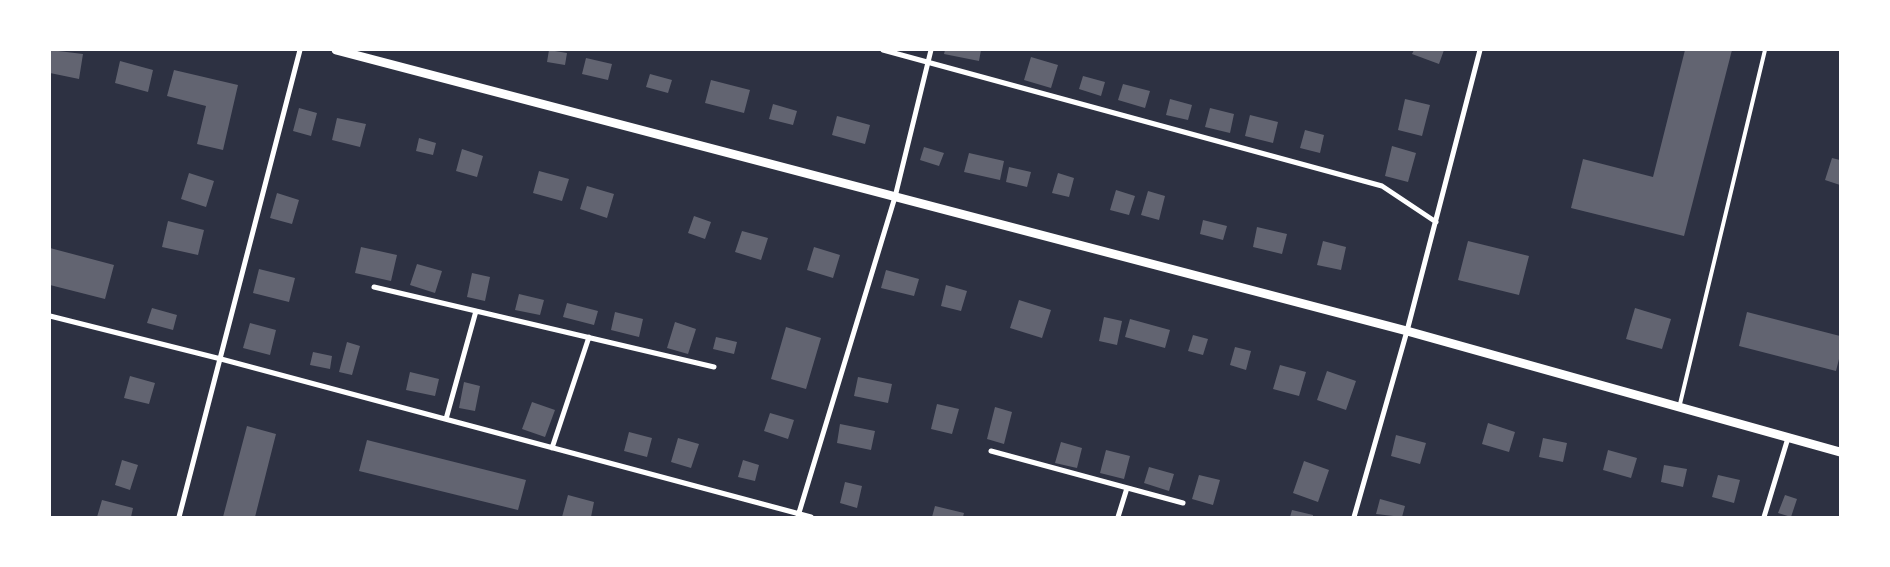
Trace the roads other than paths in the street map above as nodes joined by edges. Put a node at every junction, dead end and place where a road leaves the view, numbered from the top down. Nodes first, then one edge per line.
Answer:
1 (300, 50) edge
2 (336, 50) edge
3 (883, 50) edge
4 (931, 50) edge
5 (1480, 50) edge
6 (1765, 50) edge
7 (928, 62) junction
8 (895, 197) junction
9 (1436, 222) junction
10 (374, 287) dead end
11 (476, 311) junction
12 (50, 316) edge
13 (1407, 331) junction
14 (589, 338) junction
15 (221, 359) junction
16 (714, 367) dead end
17 (1679, 408) junction
18 (446, 420) junction
19 (1788, 438) junction
20 (552, 448) junction
21 (991, 452) dead end
22 (1840, 452) edge
23 (1126, 488) junction
24 (1183, 503) dead end
25 (798, 515) edge
26 (179, 517) edge
27 (811, 517) edge
28 (1118, 517) edge
29 (1354, 517) edge
30 (1764, 517) edge

1 - 15 street
2 - 8 street
3 - 7 street
4 - 7 street
5 - 9 street
6 - 17 lane
7 - 8 street
7 - 9 street
8 - 13 street
8 - 25 street
9 - 13 street
10 - 11 street
11 - 14 street
11 - 18 street
12 - 15 street
13 - 17 street
13 - 29 street
14 - 16 street
14 - 20 street
15 - 18 street
15 - 26 street
17 - 19 street
18 - 20 street
19 - 22 street
19 - 30 street
20 - 25 street
21 - 23 street
23 - 24 street
23 - 28 street
25 - 27 street

